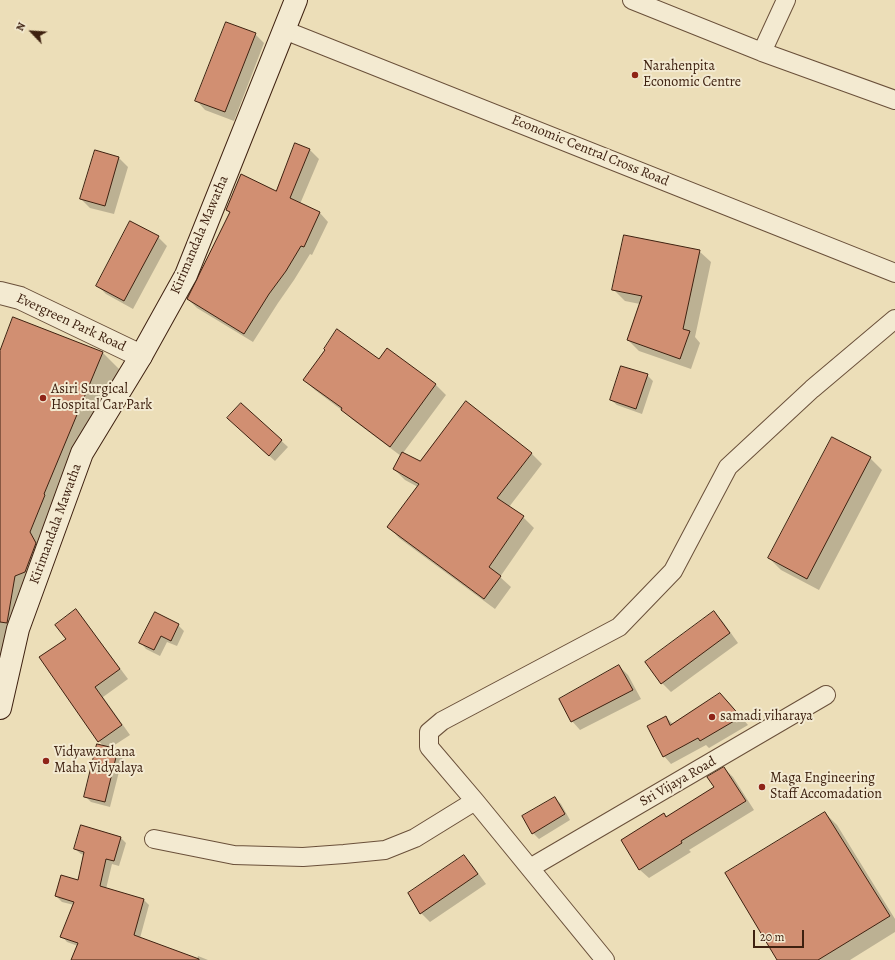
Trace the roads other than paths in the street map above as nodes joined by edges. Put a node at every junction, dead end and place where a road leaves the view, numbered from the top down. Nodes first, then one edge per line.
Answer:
1 (296, 0) edge
2 (632, 0) edge
3 (786, 0) edge
4 (284, 30) junction
5 (762, 52) junction
6 (895, 100) edge
7 (895, 273) edge
8 (0, 293) edge
9 (895, 319) edge
10 (141, 356) junction
11 (826, 695) dead end
12 (0, 708) edge
13 (475, 801) junction
14 (154, 839) dead end
15 (530, 868) junction
16 (605, 960) edge

1 - 4 main road, Kirimandala Mawatha
2 - 5 street
3 - 5 street
4 - 7 street, Economic Central Cross Road
4 - 10 main road, Kirimandala Mawatha
5 - 6 street
8 - 10 main road, Evergreen Park Road
9 - 13 street
10 - 12 main road, Kirimandala Mawatha
11 - 15 street, Sri Vijaya Road
13 - 14 street
13 - 15 street
15 - 16 street

